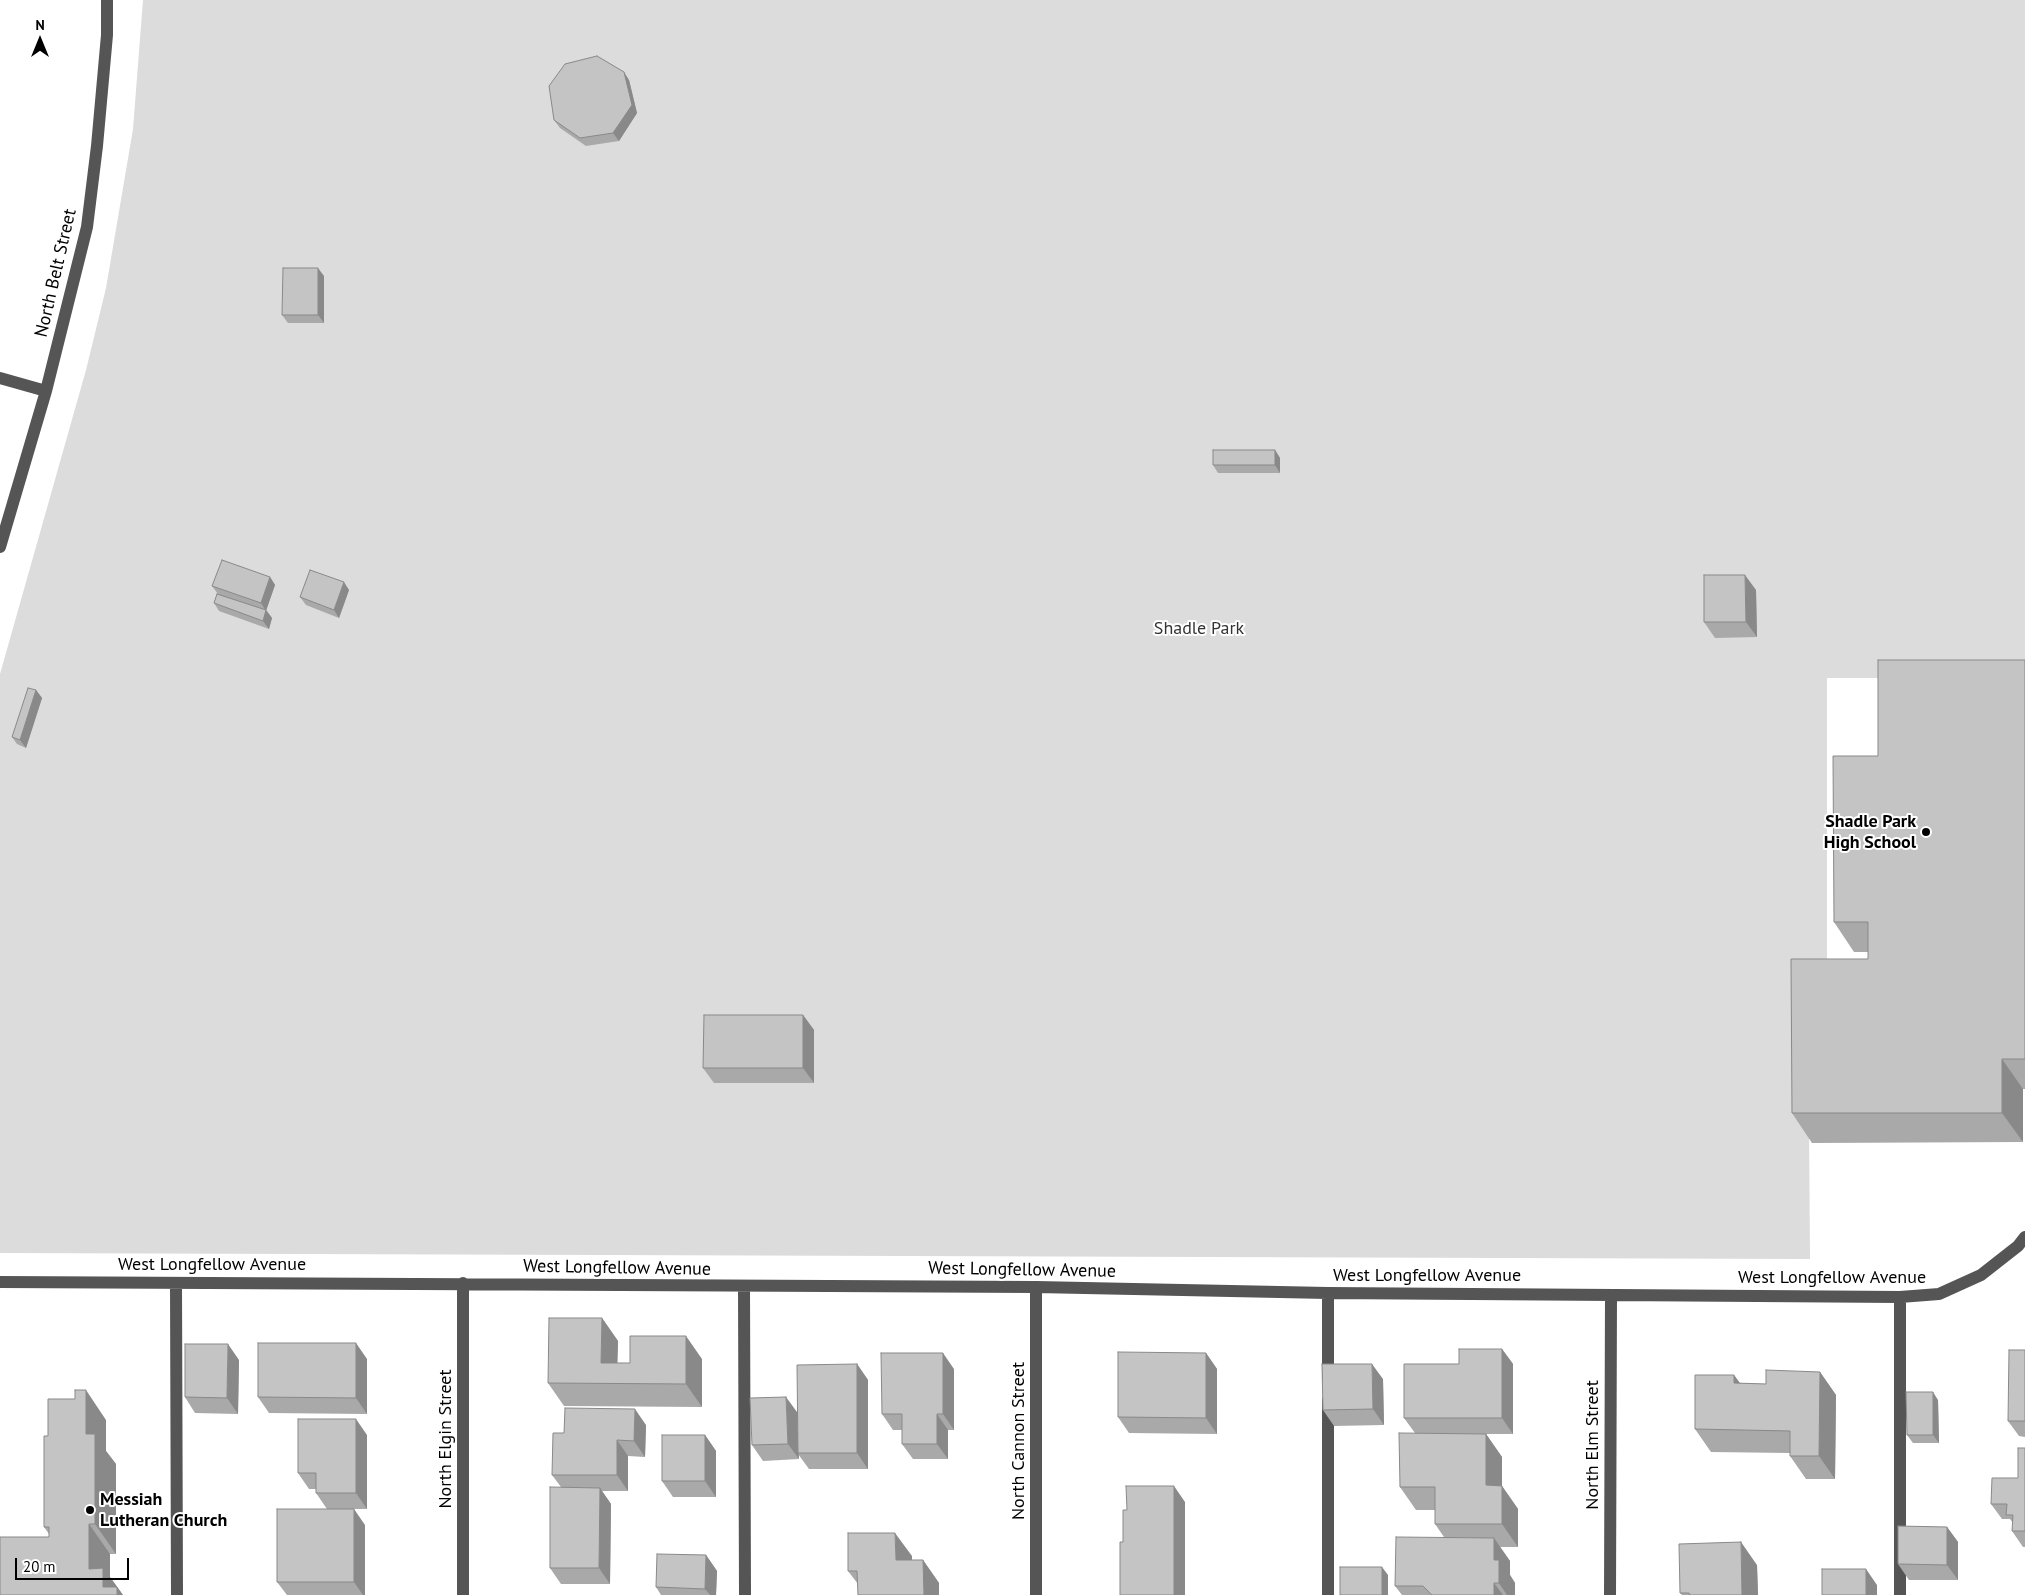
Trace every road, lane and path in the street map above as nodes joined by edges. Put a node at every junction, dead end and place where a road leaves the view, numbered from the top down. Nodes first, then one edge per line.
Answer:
1 (107, 0) edge
2 (0, 378) edge
3 (46, 391) junction
4 (0, 547) edge
5 (2025, 1237) edge
6 (0, 1282) edge
7 (176, 1283) junction
8 (463, 1283) junction
9 (744, 1287) junction
10 (1036, 1287) junction
11 (1328, 1293) junction
12 (1611, 1295) junction
13 (1900, 1297) junction
14 (176, 1595) edge
15 (463, 1595) edge
16 (745, 1595) edge
17 (1036, 1595) edge
18 (1328, 1595) edge
19 (1610, 1595) edge
20 (1900, 1595) edge

1 - 3 street, North Belt Street
2 - 3 street
3 - 4 street, North Belt Street
5 - 13 street, West Longfellow Avenue
6 - 7 street, West Longfellow Avenue
7 - 8 street, West Longfellow Avenue
7 - 14 street
8 - 9 street, West Longfellow Avenue
8 - 15 street, North Elgin Street
9 - 10 street, West Longfellow Avenue
9 - 16 street
10 - 11 street, West Longfellow Avenue
10 - 17 street, North Cannon Street
11 - 12 street, West Longfellow Avenue
11 - 18 street
12 - 13 street, West Longfellow Avenue
12 - 19 street, North Elm Street
13 - 20 street

